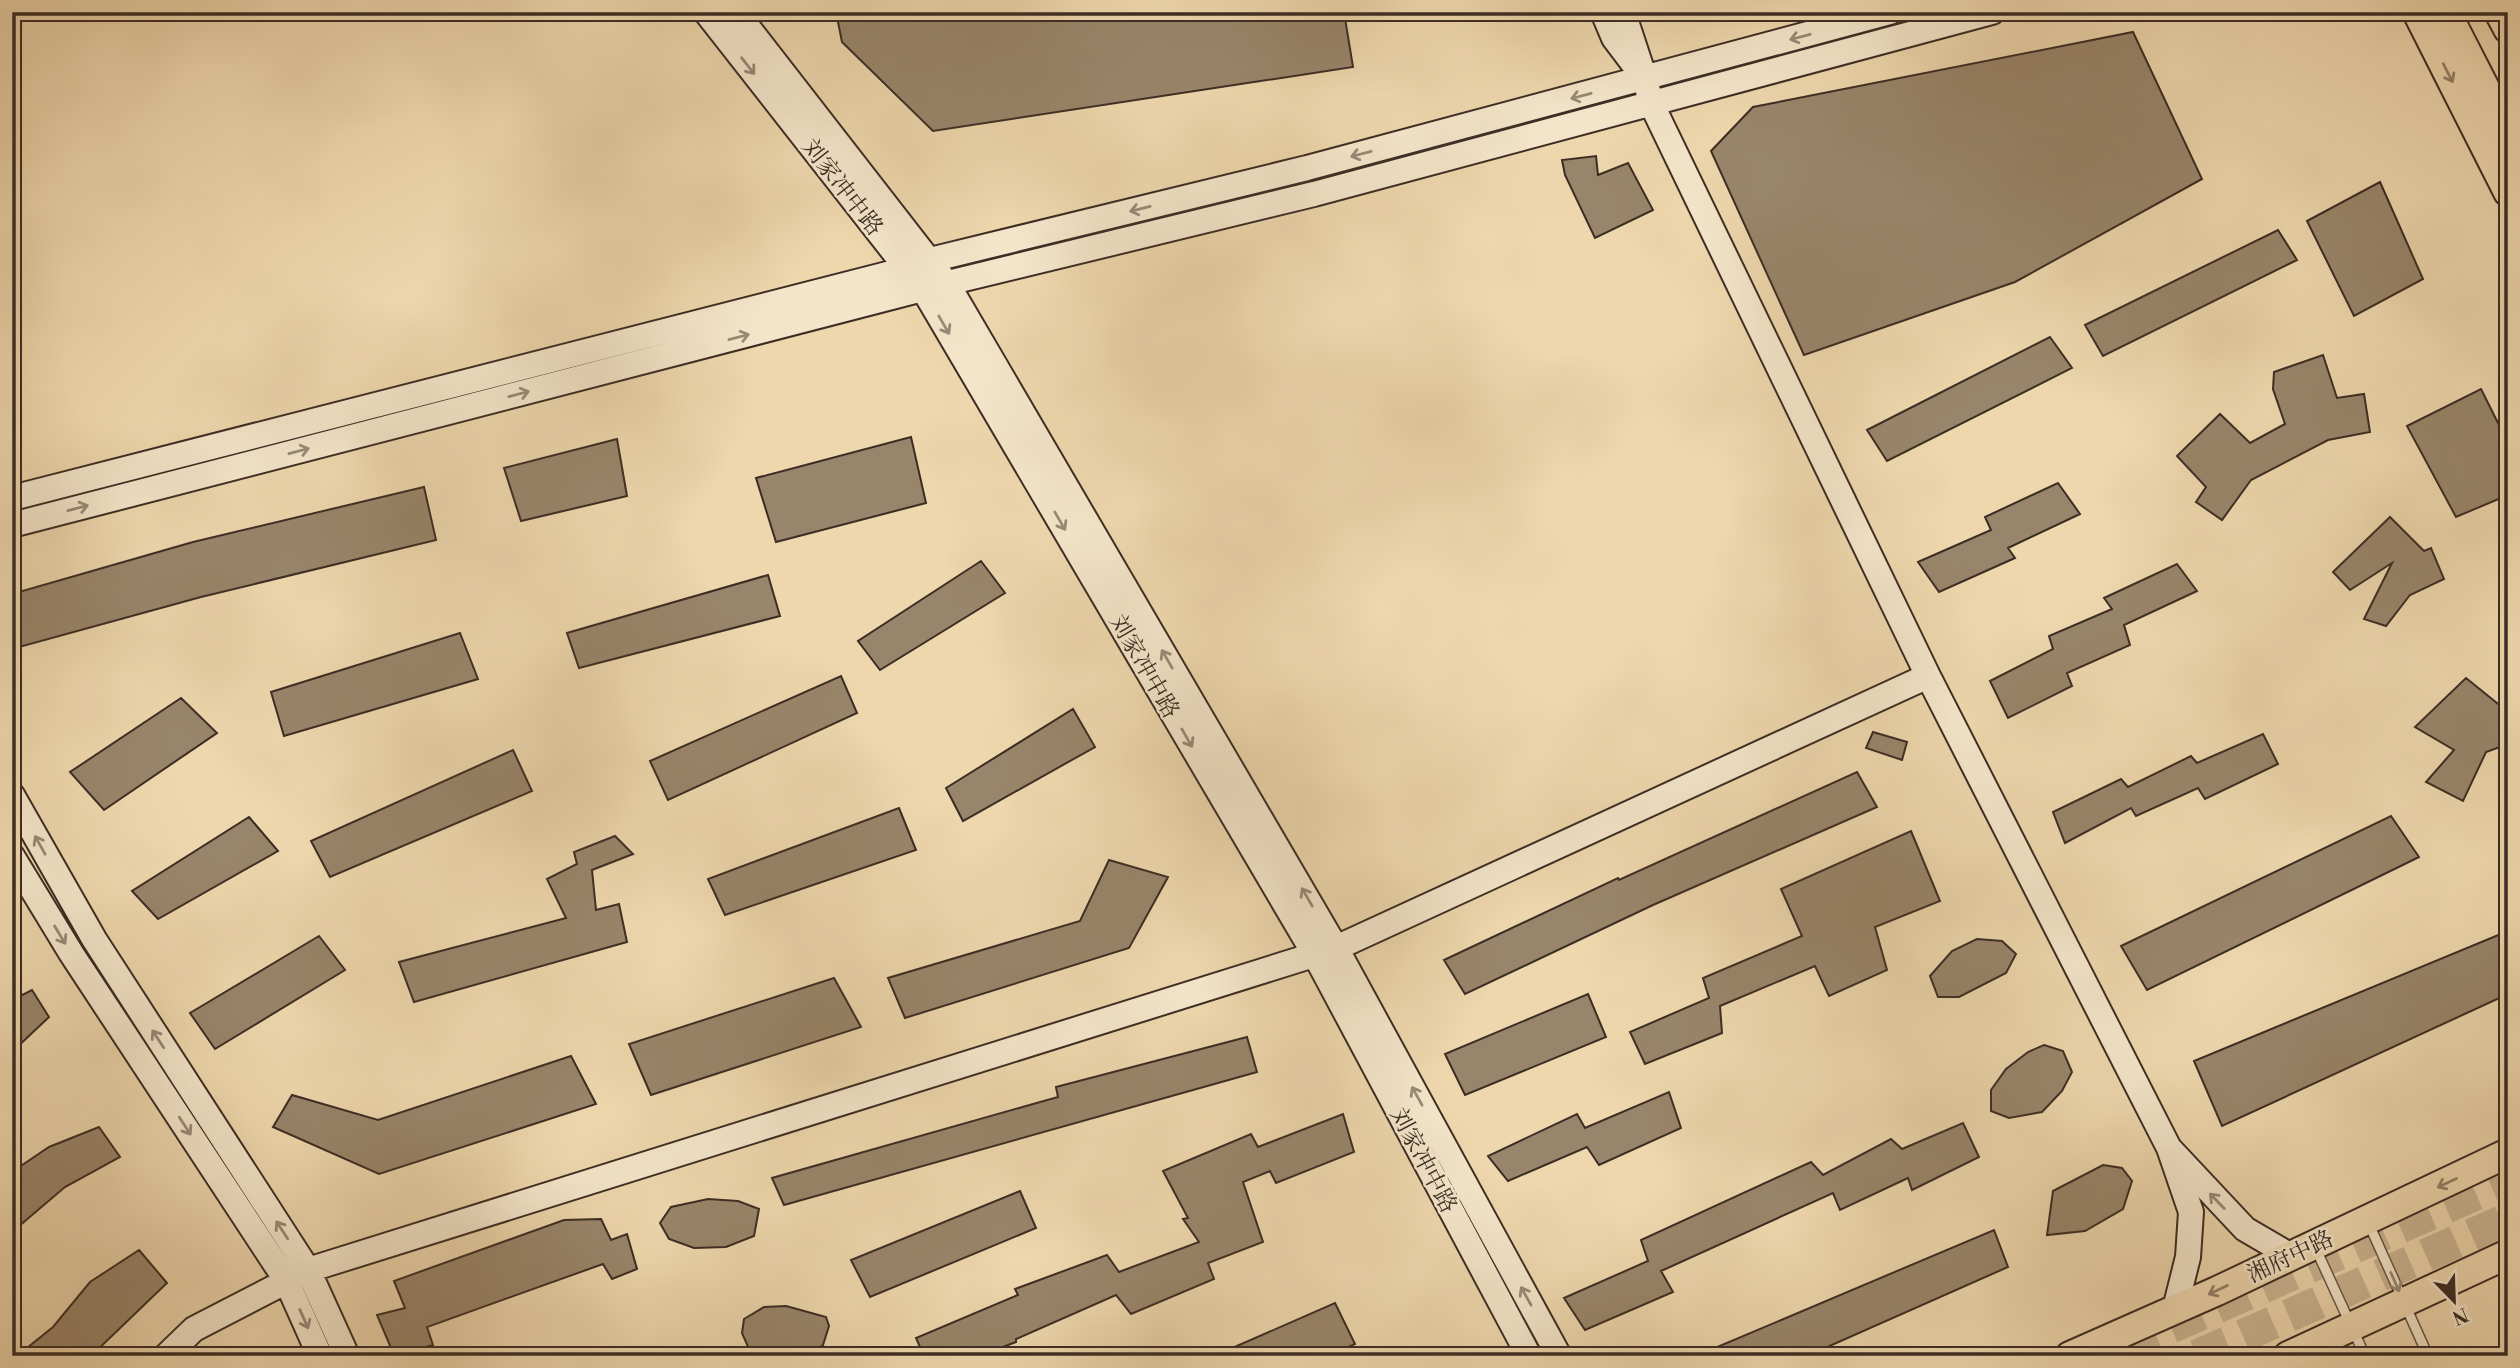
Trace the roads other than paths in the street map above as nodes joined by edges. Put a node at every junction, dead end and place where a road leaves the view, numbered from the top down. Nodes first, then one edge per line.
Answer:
1 (706, 12) edge
2 (736, 12) edge
3 (1603, 12) edge
4 (1623, 12) edge
5 (1890, 12) edge
6 (1992, 12) edge
7 (2417, 12) edge
8 (2446, 12) edge
9 (2499, 12) edge
10 (2508, 29) edge
11 (1645, 79) junction
12 (1652, 105) junction
13 (2508, 133) edge
14 (2508, 192) edge
15 (918, 265) junction
16 (948, 285) junction
17 (923, 289) junction
18 (12, 498) edge
19 (12, 525) edge
20 (1928, 676) junction
21 (12, 794) edge
22 (12, 856) edge
23 (1326, 952) junction
24 (2169, 1148) junction
25 (2508, 1153) edge
26 (2367, 1220) junction
27 (2302, 1250) junction
28 (2508, 1254) edge
29 (297, 1275) junction
30 (2405, 1304) junction
31 (2175, 1309) junction
32 (2353, 1328) junction
33 (166, 1356) edge
34 (320, 1356) edge
35 (347, 1356) edge
36 (1529, 1356) edge
37 (1559, 1356) edge
38 (2070, 1356) edge
39 (2288, 1356) edge
40 (2365, 1356) edge
41 (2428, 1356) edge

1 -> 15 main road, 刘家冲中路
2 - 15 main road, 刘家冲中路
3 - 11 main road
4 - 11 main road
5 -> 11 main road
6 - 12 main road
7 -> 14 main road
8 - 13 main road
9 - 10 main road
11 - 12 main road
11 -> 15 main road
12 - 16 main road
12 - 20 main road
15 - 16 main road, 刘家冲中路
15 - 17 main road, 刘家冲中路
15 - 18 main road
16 - 17 main road
23 -> 16 main road, 刘家冲中路
19 -> 17 main road
17 -> 23 main road, 刘家冲中路
20 - 23 main road
20 - 24 main road
29 -> 21 main road
22 -> 29 main road
23 - 29 main road
23 - 36 main road, 刘家冲中路
37 -> 23 main road, 刘家冲中路
27 -> 24 main road
24 - 31 main road
25 -> 26 main road, 湘府中路
26 - 27 main road, 湘府中路
26 -> 30 lane
27 -> 31 main road, 湘府中路
27 - 32 lane
28 - 30 main road
29 - 33 main road
29 -> 34 main road
29 - 35 main road
30 - 32 main road
30 - 41 lane
31 - 38 main road, 湘府中路
32 - 39 main road
32 - 40 lane

